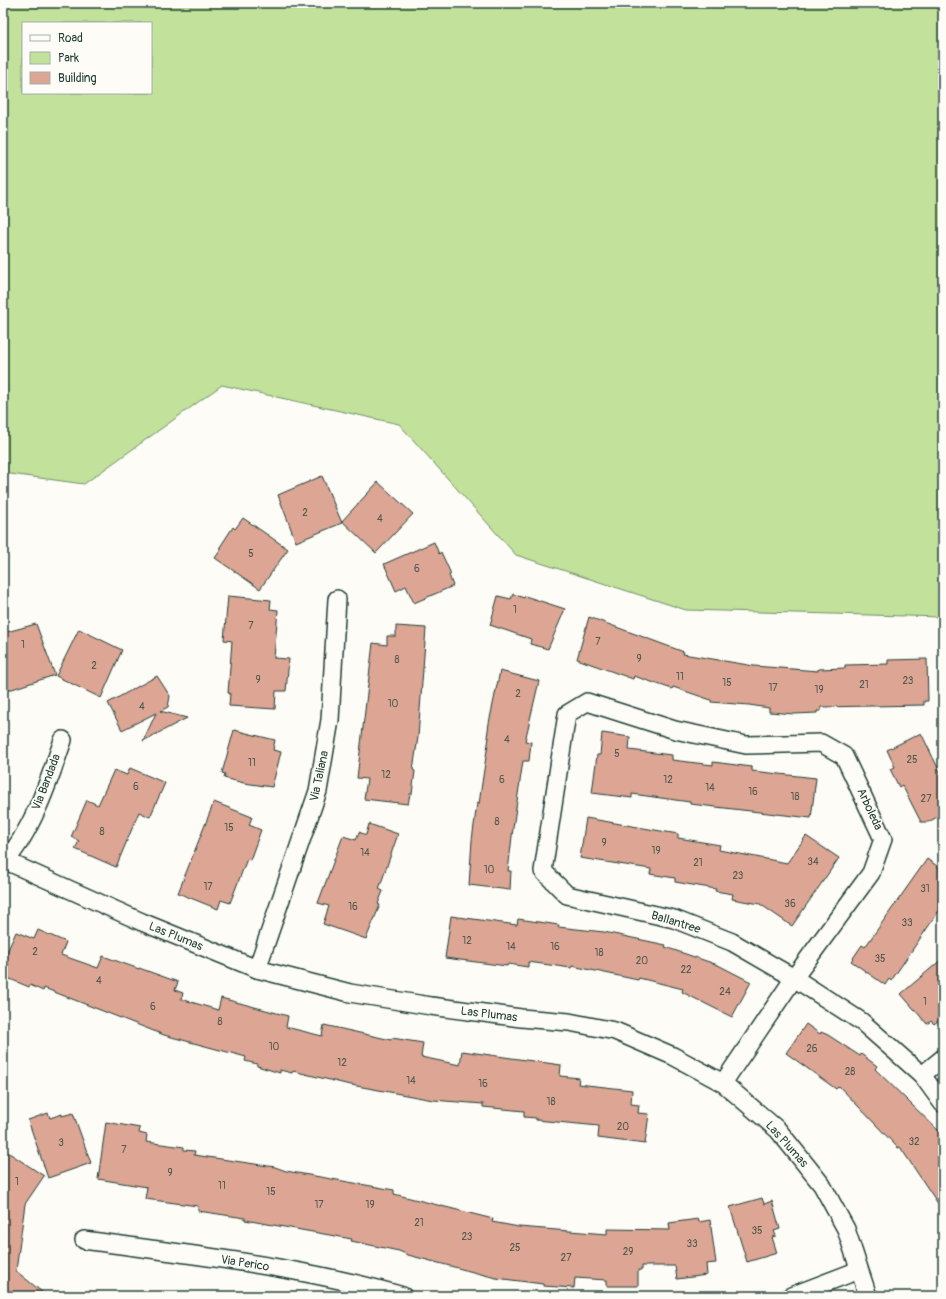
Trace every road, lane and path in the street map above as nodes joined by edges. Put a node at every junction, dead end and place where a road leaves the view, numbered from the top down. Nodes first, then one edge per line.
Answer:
1 (336, 599) dead end
2 (587, 702) joint
3 (62, 740) dead end
4 (4, 863) edge
5 (257, 969) junction
6 (794, 978) junction
7 (943, 1058) edge
8 (922, 1074) junction
9 (723, 1083) junction
10 (943, 1104) edge
11 (84, 1240) dead end
12 (859, 1270) junction
13 (403, 1296) edge
14 (791, 1296) edge
15 (868, 1296) edge

1 - 5 street, Via Taliana
2 - 6 street, Ballantree
2 - 6 street, Arboleda
3 - 4 street, Via Bandada
4 - 5 street, Las Plumas
5 - 9 street, Las Plumas
6 - 8 street, Ballantree
6 - 9 street, Arboleda
7 - 8 street
8 - 10 street, Ballantree
9 - 12 street, Las Plumas
11 - 13 street, Via Perico
12 - 14 street
12 - 15 street, Las Plumas

